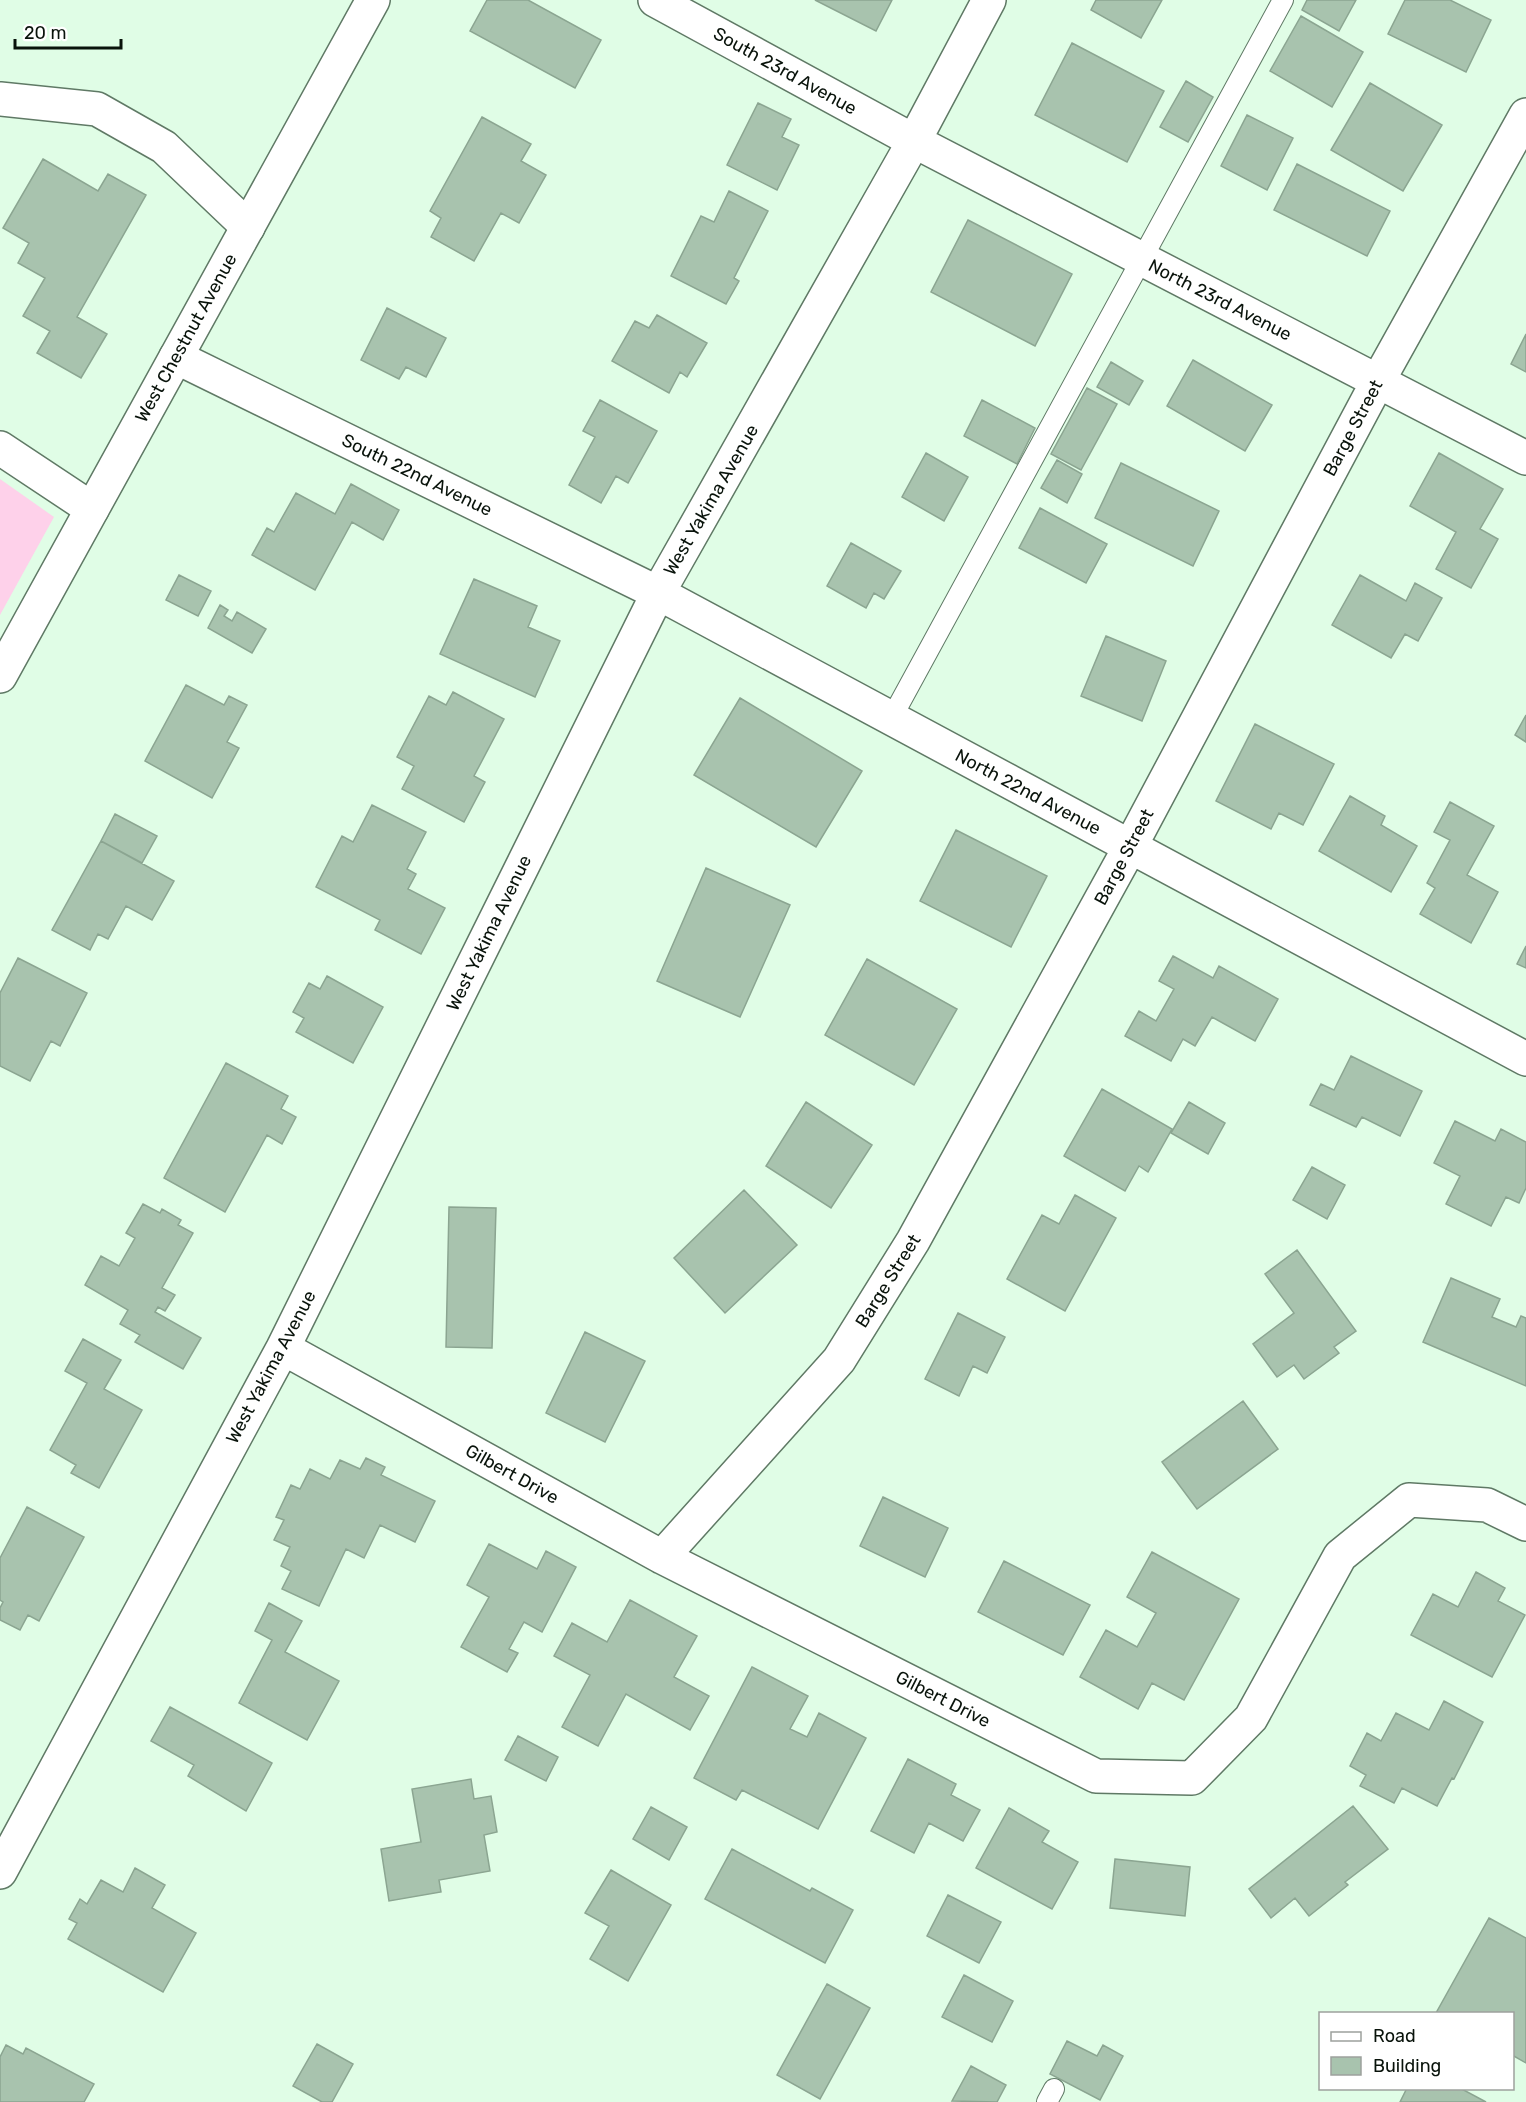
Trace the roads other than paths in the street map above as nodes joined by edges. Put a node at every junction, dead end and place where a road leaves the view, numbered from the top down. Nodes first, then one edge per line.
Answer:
1 (373, 0) edge
2 (655, 0) edge
3 (989, 0) edge
4 (1283, 0) edge
5 (0, 99) edge
6 (1526, 115) edge
7 (914, 141) junction
8 (248, 227) junction
9 (1141, 258) junction
10 (176, 357) junction
11 (1378, 381) junction
12 (0, 448) edge
13 (1526, 458) edge
14 (92, 509) junction
15 (658, 593) junction
16 (0, 676) edge
17 (891, 719) junction
18 (1130, 847) junction
19 (1526, 1059) edge
20 (283, 1348) junction
21 (1526, 1524) edge
22 (662, 1557) junction
23 (0, 1872) edge

1 - 8 street, West Chestnut Avenue
2 - 7 street, South 23rd Avenue
3 - 7 street, West Yakima Avenue
4 - 9 lane
5 - 8 street
6 - 11 street, Barge Street
7 - 9 street, North 23rd Avenue
7 - 15 street, West Yakima Avenue
8 - 10 street, West Chestnut Avenue
9 - 11 street, North 23rd Avenue
9 - 17 lane
10 - 14 street, West Chestnut Avenue
10 - 15 street, South 22nd Avenue
11 - 13 street, North 23rd Avenue
11 - 18 street, Barge Street
12 - 14 street
14 - 16 street, West Chestnut Avenue
15 - 17 street, North 22nd Avenue
15 - 20 street, West Yakima Avenue
17 - 18 street, North 22nd Avenue
18 - 19 street, North 22nd Avenue
18 - 22 street, Barge Street
20 - 22 street, Gilbert Drive
20 - 23 street, West Yakima Avenue
21 - 22 street, Gilbert Drive

